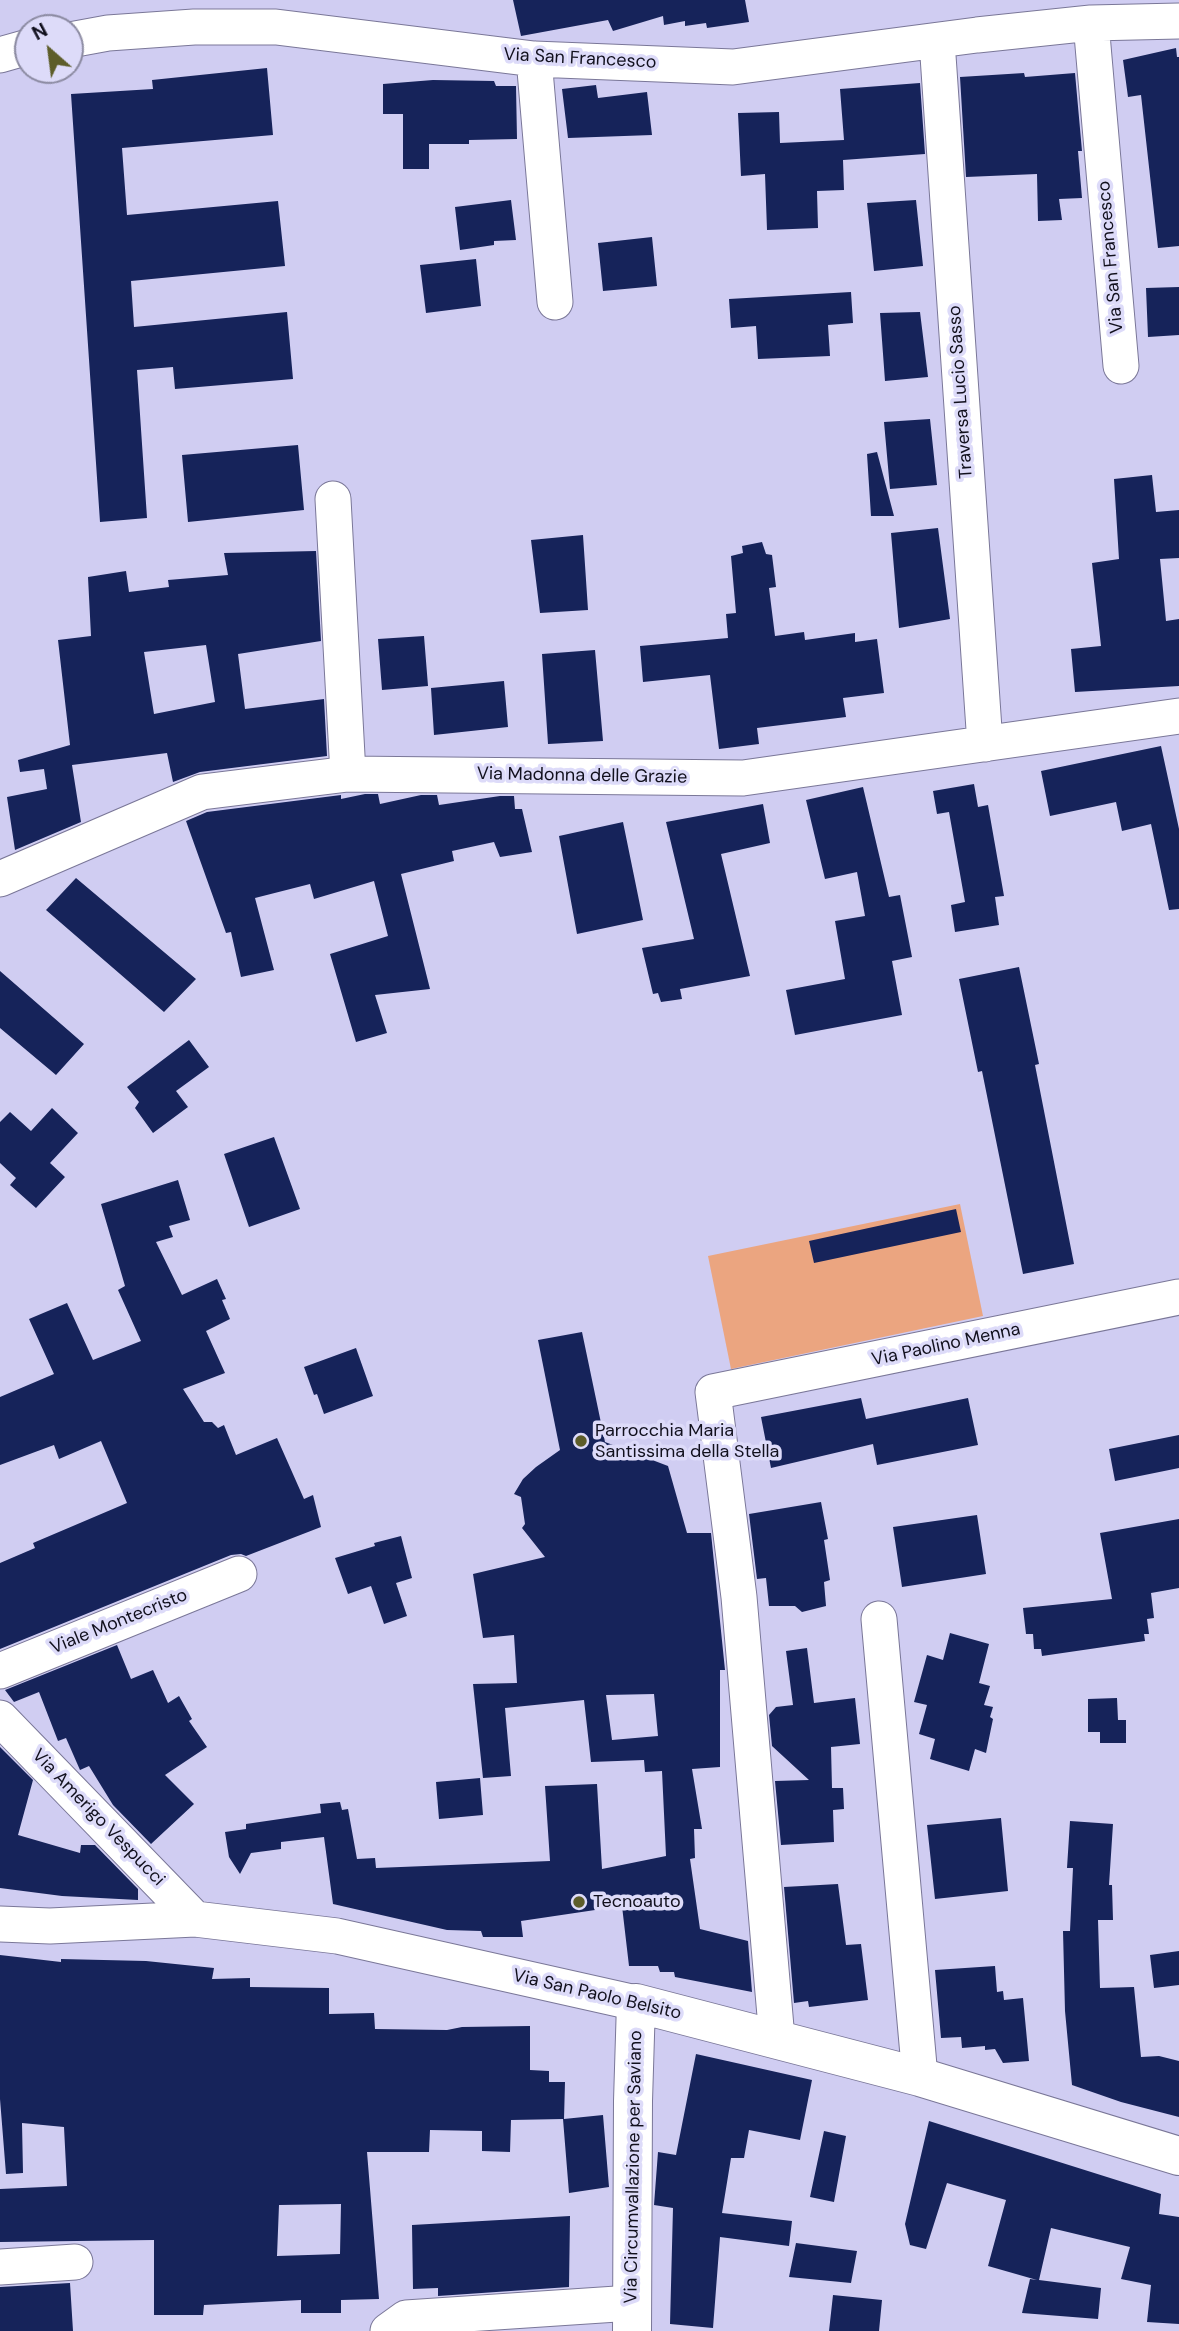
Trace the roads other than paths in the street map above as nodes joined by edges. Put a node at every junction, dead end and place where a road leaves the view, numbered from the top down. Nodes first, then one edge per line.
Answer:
1 (212, 13) edge
2 (1179, 21) edge
3 (1091, 23) junction
4 (84, 37) edge
5 (937, 41) junction
6 (534, 59) junction
7 (555, 302) dead end
8 (1121, 366) dead end
9 (333, 499) dead end
10 (1179, 716) edge
11 (985, 744) junction
12 (348, 774) junction
13 (0, 879) edge
14 (1179, 1297) edge
15 (239, 1574) dead end
16 (879, 1619) dead end
17 (0, 1671) edge
18 (0, 1718) edge
19 (195, 1919) junction
20 (0, 1924) edge
21 (636, 2003) junction
22 (776, 2039) junction
23 (920, 2077) junction
24 (1179, 2156) edge
25 (75, 2262) dead end
26 (0, 2267) edge
27 (632, 2317) edge
28 (388, 2331) edge

1 - 4 street, Via San Francesco
1 - 6 street, Via San Francesco
2 - 3 street, Via San Francesco
3 - 5 street, Via San Francesco
3 - 8 street, Via San Francesco
5 - 6 street, Via San Francesco
5 - 11 street, Traversa Lucio Sasso
6 - 7 street
9 - 12 street
10 - 11 street, Via Madonna delle Grazie
11 - 12 street, Via Madonna delle Grazie
12 - 13 street, Via Madonna delle Grazie
14 - 22 street, Via Paolino Menna
15 - 17 street, Viale Montecristo
16 - 23 street
18 - 19 street, Via Amerigo Vespucci
19 - 20 street, Via San Paolo Belsito
19 - 21 street, Via San Paolo Belsito
21 - 22 main road, Via San Paolo Belsito
21 - 27 main road, Via Circumvallazione per Saviano
22 - 23 main road, Via San Paolo Belsito
23 - 24 main road, Via San Paolo Belsito
25 - 26 street
27 - 28 street

